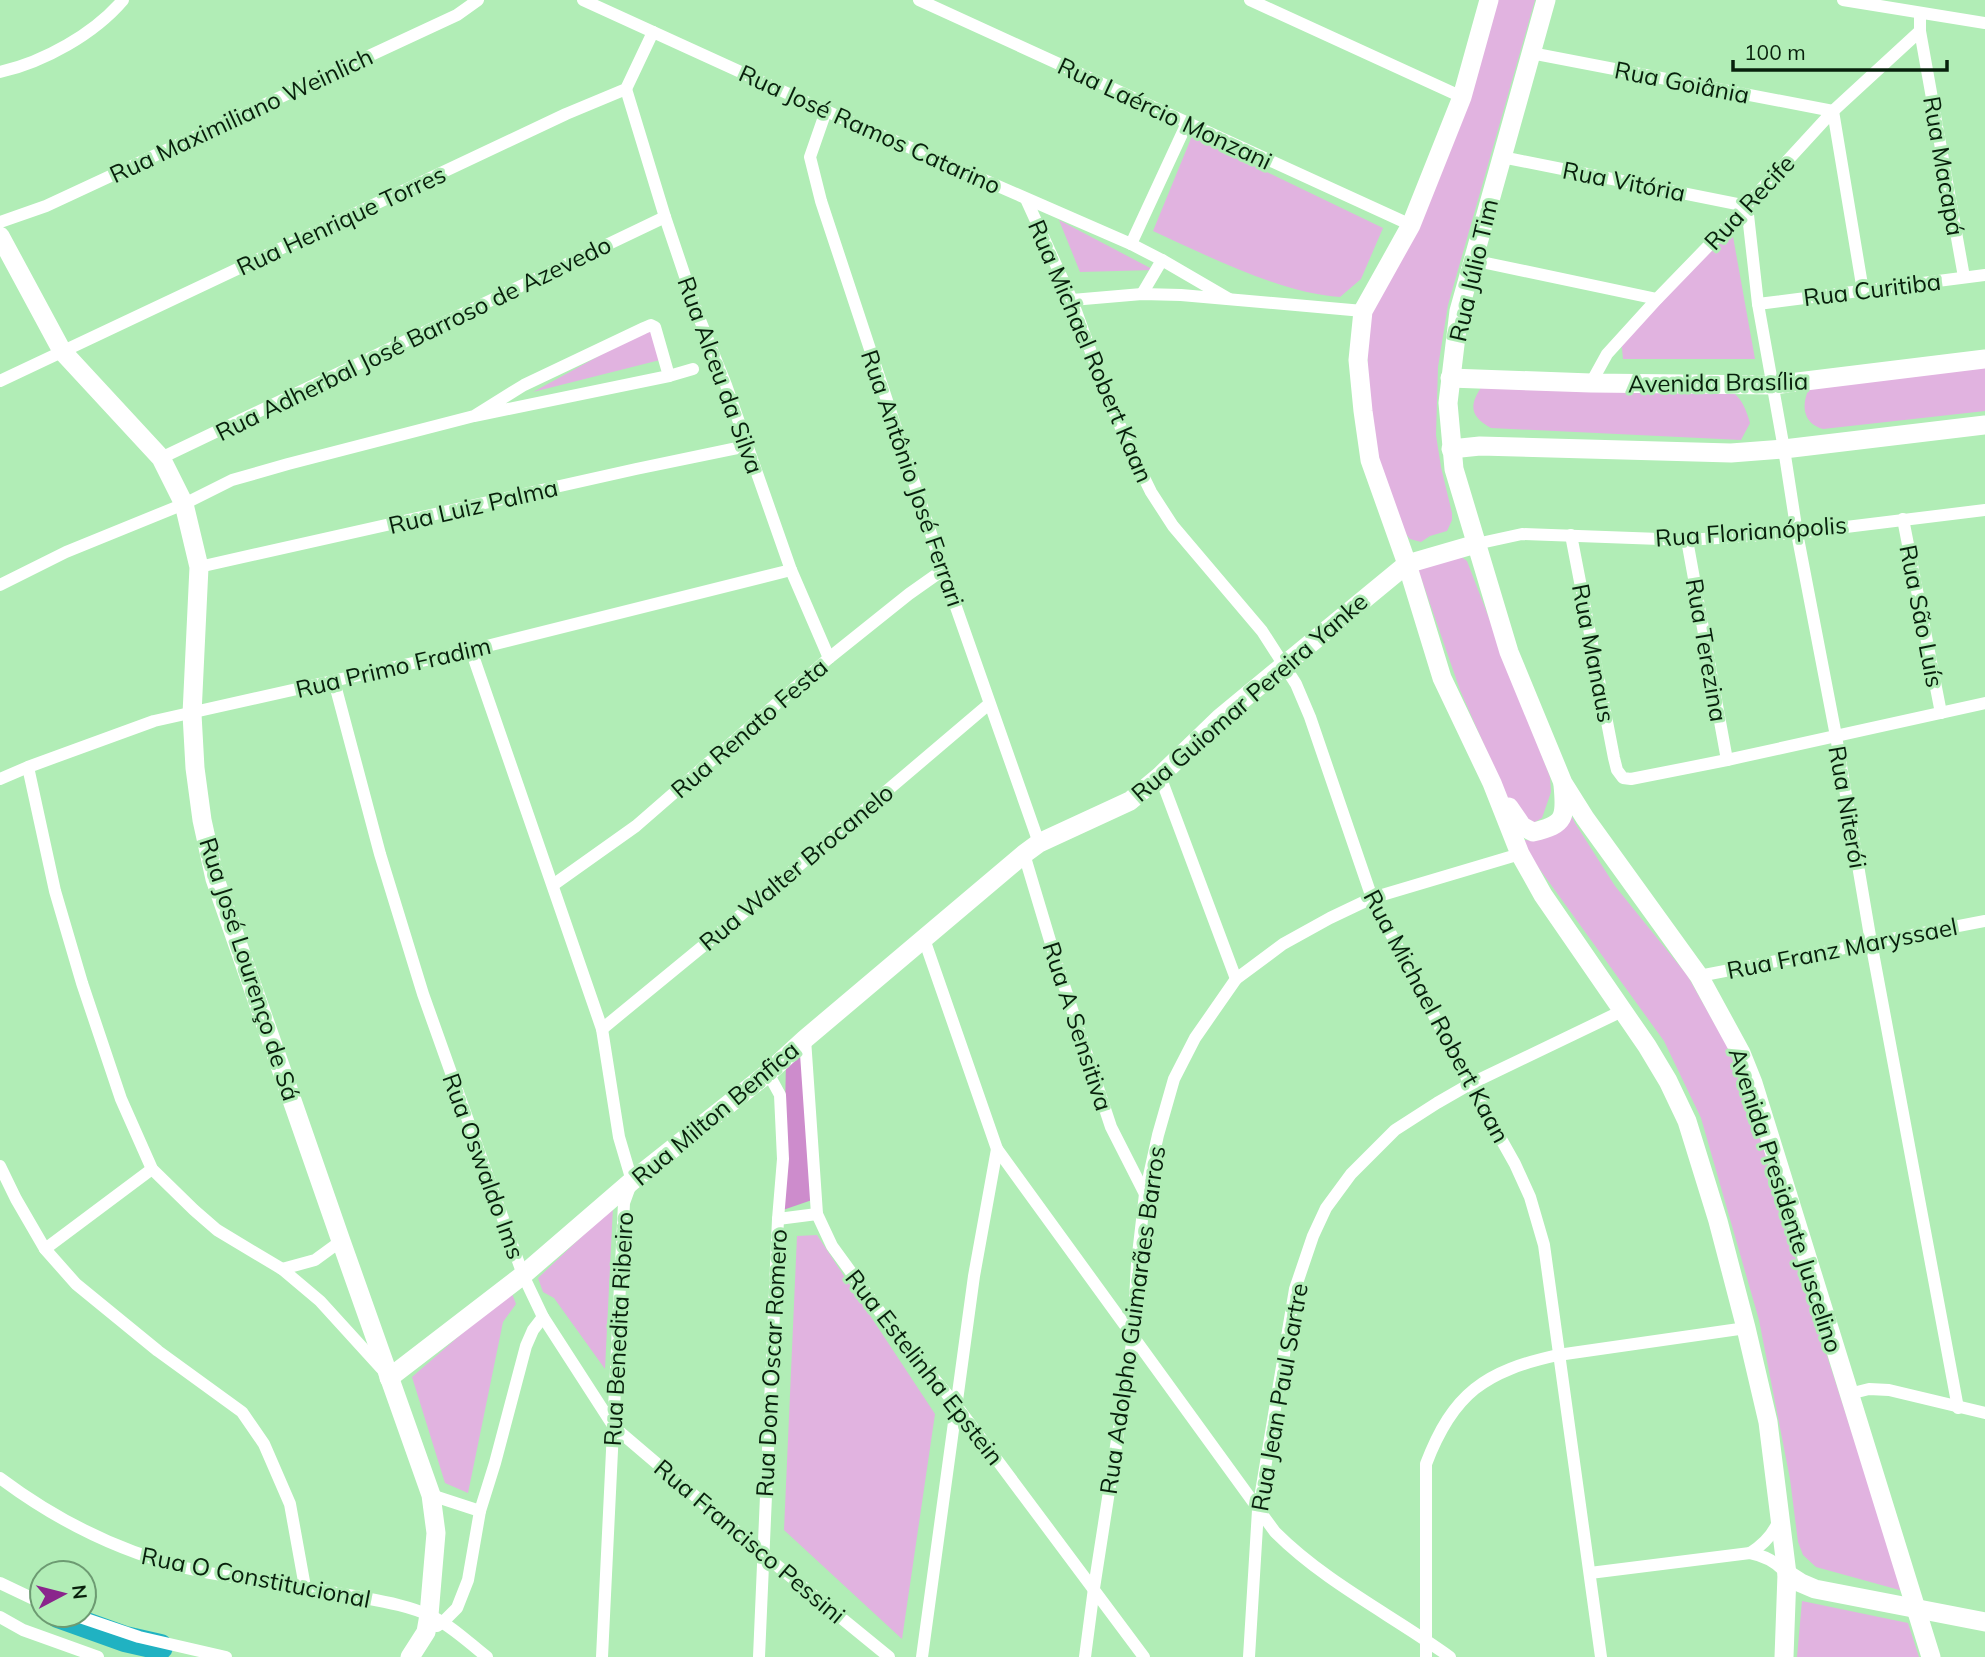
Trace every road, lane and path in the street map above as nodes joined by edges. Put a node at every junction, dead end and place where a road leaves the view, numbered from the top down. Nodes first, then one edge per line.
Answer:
1 (104, 0) edge
2 (123, 0) edge
3 (478, 0) edge
4 (583, 0) edge
5 (919, 0) edge
6 (1250, 0) edge
7 (1489, 0) edge
8 (1546, 0) edge
9 (1843, 0) edge
10 (112, 13) junction
11 (1920, 13) junction
12 (1985, 23) edge
13 (653, 32) junction
14 (1920, 32) junction
15 (1531, 54) junction
16 (0, 72) edge
17 (626, 89) junction
18 (1462, 97) junction
19 (826, 111) junction
20 (1833, 111) junction
21 (1187, 123) junction
22 (1502, 157) junction
23 (1026, 199) junction
24 (1747, 206) junction
25 (665, 217) junction
26 (0, 222) edge
27 (1411, 225) junction
28 (0, 236) edge
29 (1131, 244) junction
30 (1162, 260) junction
31 (1472, 260) junction
32 (1985, 275) edge
33 (1964, 277) junction
34 (1863, 291) junction
35 (1142, 294) junction
36 (1229, 299) junction
37 (1657, 299) junction
38 (1072, 300) junction
39 (1758, 304) junction
40 (1363, 311) junction
41 (62, 351) junction
42 (1985, 359) edge
43 (694, 369) dead end
44 (669, 376) junction
45 (1450, 378) junction
46 (0, 381) edge
47 (1591, 383) junction
48 (1773, 386) junction
49 (474, 416) junction
50 (1985, 425) edge
51 (747, 446) junction
52 (1451, 449) junction
53 (1784, 449) junction
54 (161, 458) junction
55 (184, 504) junction
56 (1985, 510) edge
57 (1903, 519) junction
58 (1797, 533) junction
59 (1571, 535) junction
60 (1687, 540) junction
61 (1476, 544) junction
62 (1407, 564) junction
63 (200, 567) junction
64 (792, 570) junction
65 (943, 570) junction
66 (0, 584) edge
67 (1382, 584) junction
68 (1417, 596) junction
69 (471, 650) junction
70 (829, 658) junction
71 (1284, 666) junction
72 (334, 681) junction
73 (1985, 703) edge
74 (989, 704) junction
75 (1941, 713) junction
76 (192, 714) junction
77 (1836, 736) junction
78 (1727, 760) junction
79 (28, 767) junction
80 (1160, 776) junction
81 (0, 779) edge
82 (1492, 783) junction
83 (1563, 783) junction
84 (1032, 848) junction
85 (1520, 854) junction
86 (553, 885) junction
87 (1372, 898) junction
88 (1985, 921) edge
89 (924, 939) junction
90 (1871, 942) junction
91 (1699, 976) junction
92 (1236, 979) junction
93 (1622, 1011) junction
94 (602, 1029) junction
95 (805, 1039) junction
96 (768, 1073) junction
97 (1470, 1084) junction
98 (997, 1149) junction
99 (0, 1166) edge
100 (152, 1169) junction
101 (632, 1181) junction
102 (1145, 1194) junction
103 (817, 1214) junction
104 (778, 1219) junction
105 (341, 1241) junction
106 (45, 1249) junction
107 (282, 1269) junction
108 (523, 1275) junction
109 (543, 1317) junction
110 (1746, 1328) junction
111 (1133, 1337) junction
112 (1558, 1355) junction
113 (389, 1378) junction
114 (1849, 1394) junction
115 (956, 1405) junction
116 (1958, 1408) junction
117 (1985, 1413) edge
118 (614, 1427) junction
119 (0, 1478) edge
120 (431, 1495) junction
121 (1258, 1510) junction
122 (481, 1511) junction
123 (1780, 1518) junction
124 (1750, 1553) junction
125 (763, 1554) junction
126 (1590, 1573) junction
127 (1787, 1574) junction
128 (0, 1583) edge
129 (305, 1587) junction
130 (1094, 1588) junction
131 (28, 1596) edge
132 (1916, 1609) junction
133 (0, 1617) edge
134 (1985, 1622) edge
135 (98, 1623) edge
136 (433, 1623) junction
137 (1425, 1639) junction
138 (98, 1657) edge
139 (226, 1657) edge
140 (410, 1657) edge
141 (487, 1657) edge
142 (602, 1657) edge
143 (759, 1657) edge
144 (889, 1657) edge
145 (922, 1657) edge
146 (1085, 1657) edge
147 (1144, 1657) edge
148 (1249, 1657) edge
149 (1426, 1657) edge
150 (1450, 1657) edge
151 (1601, 1657) edge
152 (1784, 1657) edge
153 (1931, 1657) edge

1 - 10 street
2 - 10 street
3 - 26 street, Rua Maximiliano Weinlich
4 - 13 street, Rua José Ramos Catarino
5 - 21 street, Rua Laércio Monzani
6 - 18 street
7 - 18 main road
8 - 15 main road, Rua Júlio Tim
9 - 11 street
10 - 16 street
11 - 12 street
11 - 14 street, Rua Macapá
13 - 17 street
13 - 19 street, Rua José Ramos Catarino
14 - 20 street, Rua Recife
14 - 33 street, Rua Macapá
15 - 20 street, Rua Goiânia
15 - 22 main road, Rua Júlio Tim
17 - 25 street, Rua Alceu da Silva
17 - 41 street, Rua Henrique Torres
18 - 27 main road
19 - 23 street, Rua José Ramos Catarino
19 - 65 street, Rua Antônio José Ferrari
20 - 24 street, Rua Recife
20 - 34 street
21 - 27 street, Rua Laércio Monzani
21 - 29 street
22 - 24 street, Rua Vitória
22 - 31 main road, Rua Júlio Tim
23 - 29 street, Rua José Ramos Catarino
23 - 38 street, Rua Michael Robert Kaan
24 - 37 street, Rua Recife
24 - 39 street, Rua Niterói
25 - 51 street, Rua Alceu da Silva
25 - 54 street, Rua Adherbal José Barroso de Azevedo
27 - 40 main road
28 - 41 main road, Rua José Lourenço de Sá
29 - 30 street, Rua José Ramos Catarino
30 - 35 street
30 - 36 street, Rua José Ramos Catarino
31 - 37 street
31 - 45 main road, Rua Júlio Tim
32 - 33 street, Rua Curitiba
33 - 34 street, Rua Curitiba
34 - 39 street, Rua Curitiba
35 - 36 street
35 - 38 street
36 - 40 street
37 - 47 street, Rua Recife
38 - 71 street, Rua Michael Robert Kaan
39 - 48 street, Rua Niterói
40 - 62 main road
41 - 46 street, Rua Henrique Torres
41 - 54 main road, Rua José Lourenço de Sá
42 - 48 main road, Avenida Brasília
43 - 44 street
44 - 49 street
44 - 49 street
45 - 47 main road, Avenida Brasília
45 - 52 main road, Rua Júlio Tim
47 - 48 main road, Avenida Brasília
48 - 53 street, Rua Niterói
49 - 55 street
50 - 53 main road
51 - 63 street, Rua Luiz Palma
51 - 64 street, Rua Alceu da Silva
52 - 53 main road
52 - 61 main road, Rua Júlio Tim
53 - 58 street, Rua Niterói
54 - 55 main road, Rua José Lourenço de Sá
55 - 63 main road, Rua José Lourenço de Sá
55 - 66 street
56 - 57 street, Rua Florianópolis
57 - 58 street, Rua Florianópolis
57 - 75 street, Rua São Luís
58 - 60 street, Rua Florianópolis
58 - 77 street, Rua Niterói
59 - 60 street, Rua Florianópolis
59 - 61 street, Rua Florianópolis
59 - 78 street, Rua Manaus
60 - 78 street, Rua Terezina
61 - 62 main road, Rua Guiomar Pereira Yanke
61 - 83 main road, Avenida Presidente Juscelino
62 - 67 main road, Rua Guiomar Pereira Yanke
62 - 68 main road
63 - 76 main road, Rua José Lourenço de Sá
64 - 69 street, Rua Primo Fradim
64 - 70 street, Rua Alceu da Silva
65 - 70 street, Rua Renato Festa
65 - 74 street, Rua Antônio José Ferrari
67 - 68 main road, Rua Guiomar Pereira Yanke
67 - 71 main road, Rua Guiomar Pereira Yanke
68 - 82 main road
69 - 72 street, Rua Primo Fradim
69 - 86 street, Rua Benedita Ribeiro
70 - 86 street, Rua Renato Festa
71 - 80 main road, Rua Guiomar Pereira Yanke
71 - 87 street, Rua Michael Robert Kaan
72 - 76 street, Rua Primo Fradim
72 - 108 street, Rua Oswaldo Ims
73 - 75 street
74 - 84 street, Rua Antônio José Ferrari
74 - 94 street, Rua Walter Brocanelo
75 - 77 street
76 - 79 street, Rua Primo Fradim
76 - 105 main road, Rua José Lourenço de Sá
77 - 78 street
77 - 90 street, Rua Niterói
79 - 81 street, Rua Primo Fradim
79 - 100 street
80 - 84 main road, Rua Guiomar Pereira Yanke
80 - 92 street
82 - 83 main road
82 - 85 main road
83 - 91 main road, Avenida Presidente Juscelino
84 - 89 main road, Rua Milton Benfica
84 - 102 street, Rua A Sensitiva
85 - 87 street, Rua Adolpho Guimarães Barros
85 - 93 main road
86 - 94 street, Rua Benedita Ribeiro
87 - 92 street, Rua Adolpho Guimarães Barros
87 - 97 street, Rua Michael Robert Kaan
88 - 90 street, Rua Franz Maryssael
89 - 95 main road, Rua Milton Benfica
89 - 98 street
90 - 91 street, Rua Franz Maryssael
90 - 116 street, Rua Niterói
91 - 114 main road, Avenida Presidente Juscelino
92 - 102 street, Rua Adolpho Guimarães Barros
93 - 97 street, Rua Jean Paul Sartre
93 - 110 main road
94 - 101 street, Rua Benedita Ribeiro
95 - 96 main road, Rua Milton Benfica
95 - 103 street, Rua Estelinha Epstein
96 - 101 main road, Rua Milton Benfica
96 - 104 street, Rua Dom Oscar Romero
97 - 112 street, Rua Michael Robert Kaan
97 - 121 street, Rua Jean Paul Sartre
98 - 111 street
98 - 115 street
99 - 106 street
100 - 106 street
100 - 107 street
101 - 108 main road, Rua Milton Benfica
101 - 118 street, Rua Benedita Ribeiro
102 - 111 street, Rua Adolpho Guimarães Barros
103 - 104 street
103 - 115 street, Rua Estelinha Epstein
104 - 125 street, Rua Dom Oscar Romero
105 - 107 street
105 - 113 main road, Rua José Lourenço de Sá
106 - 129 street
107 - 113 street
108 - 109 street, Rua Oswaldo Ims
108 - 113 main road, Rua Milton Benfica
109 - 118 street, Rua Francisco Pessini
109 - 122 street
110 - 112 street
110 - 123 main road
111 - 121 street
111 - 130 street, Rua Adolpho Guimarães Barros
112 - 126 street, Rua Michael Robert Kaan
112 - 137 street
113 - 120 main road, Rua José Lourenço de Sá
114 - 116 street
114 - 132 main road, Avenida Presidente Juscelino
115 - 130 street, Rua Estelinha Epstein
115 - 145 street
116 - 117 street
118 - 125 street, Rua Francisco Pessini
118 - 142 street, Rua Benedita Ribeiro
119 - 129 street, Rua O Constitucional
120 - 122 street
120 - 136 main road, Rua José Lourenço de Sá
121 - 137 street
121 - 148 street, Rua Jean Paul Sartre
122 - 136 street
123 - 124 street
123 - 127 main road
124 - 126 street
124 - 127 street
125 - 143 street, Rua Dom Oscar Romero
125 - 144 street, Rua Francisco Pessini
126 - 151 street, Rua Michael Robert Kaan
127 - 132 main road
127 - 152 main road
128 - 131 street
129 - 136 street, Rua O Constitucional
130 - 146 street, Rua Adolpho Guimarães Barros
130 - 147 street, Rua Estelinha Epstein
132 - 134 main road
132 - 153 main road, Avenida Presidente Juscelino
133 - 138 street
135 - 139 street
136 - 140 main road
136 - 141 street
137 - 149 street
137 - 150 street

